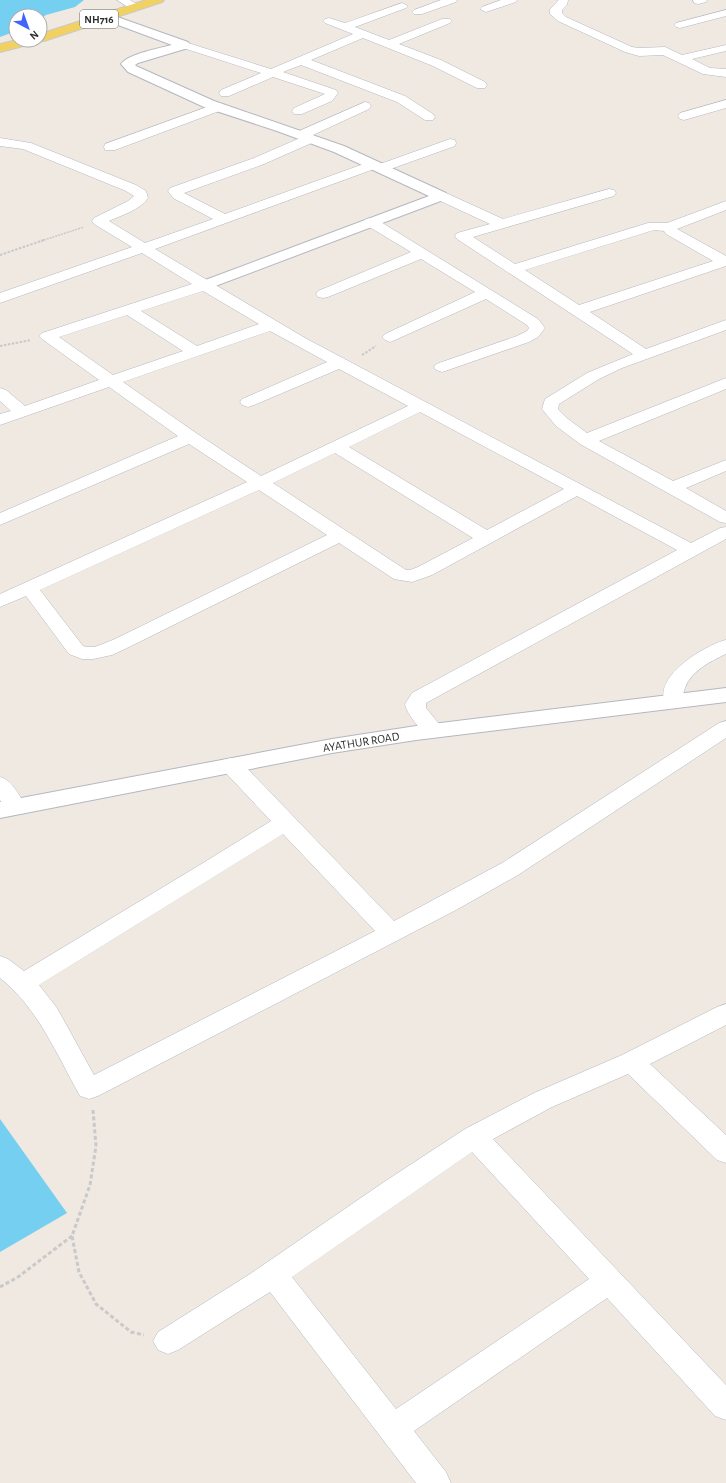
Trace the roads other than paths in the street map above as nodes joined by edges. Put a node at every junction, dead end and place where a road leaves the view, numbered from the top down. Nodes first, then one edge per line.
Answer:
1 (122, 0) edge
2 (158, 0) edge
3 (449, 0) edge
4 (512, 0) edge
5 (562, 0) edge
6 (402, 6) dead end
7 (135, 7) junction
8 (486, 9) dead end
9 (418, 12) dead end
10 (726, 13) edge
11 (106, 17) junction
12 (329, 21) dead end
13 (446, 21) dead end
14 (680, 25) dead end
15 (345, 27) junction
16 (363, 34) junction
17 (48, 35) edge
18 (390, 44) junction
19 (184, 45) junction
20 (726, 48) edge
21 (683, 58) junction
22 (300, 60) junction
23 (272, 73) junction
24 (726, 73) edge
25 (481, 85) dead end
26 (225, 93) dead end
27 (726, 104) edge
28 (365, 106) dead end
29 (218, 107) junction
30 (298, 112) dead end
31 (684, 116) dead end
32 (428, 117) dead end
33 (306, 137) junction
34 (0, 142) edge
35 (450, 143) dead end
36 (110, 147) dead end
37 (377, 166) junction
38 (609, 193) dead end
39 (441, 196) junction
40 (726, 205) edge
41 (224, 220) junction
42 (371, 222) junction
43 (502, 224) junction
44 (671, 227) junction
45 (144, 248) junction
46 (422, 253) junction
47 (726, 262) edge
48 (514, 270) junction
49 (205, 285) junction
50 (486, 292) junction
51 (323, 294) dead end
52 (0, 298) edge
53 (129, 310) junction
54 (578, 311) junction
55 (726, 325) edge
56 (272, 326) junction
57 (390, 337) road end
58 (195, 352) junction
59 (644, 354) junction
60 (338, 363) junction
61 (442, 367) dead end
62 (111, 381) junction
63 (726, 383) edge
64 (0, 393) edge
65 (248, 402) dead end
66 (420, 406) junction
67 (22, 412) junction
68 (0, 420) edge
69 (190, 437) junction
70 (586, 440) junction
71 (336, 446) junction
72 (726, 465) edge
73 (259, 483) junction
74 (672, 488) junction
75 (577, 489) junction
76 (2, 516) edge
77 (726, 518) edge
78 (726, 532) edge
79 (339, 536) junction
80 (486, 538) junction
81 (691, 550) junction
82 (29, 588) junction
83 (0, 601) edge
84 (726, 646) edge
85 (726, 695) edge
86 (674, 702) junction
87 (434, 731) junction
88 (724, 732) edge
89 (231, 765) junction
90 (0, 784) edge
91 (7, 808) edge
92 (285, 822) junction
93 (391, 933) junction
94 (0, 965) edge
95 (23, 983) junction
96 (726, 1014) edge
97 (631, 1062) junction
98 (474, 1137) junction
99 (726, 1152) edge
100 (273, 1274) junction
101 (609, 1281) junction
102 (168, 1341) road end
103 (726, 1406) edge
104 (393, 1428) junction
105 (435, 1483) edge

1 - 7 street
2 - 7 main road, NH716
3 - 9 street
4 - 8 street
5 - 21 street
6 - 15 street
7 - 11 main road, NH716
10 - 14 street
11 - 17 main road, NH716
11 - 19 street
12 - 15 street
13 - 18 street
15 - 16 street
16 - 18 street
16 - 22 street
18 - 25 street
19 - 23 street
19 - 29 street
20 - 21 street
21 - 24 street
22 - 23 street
22 - 32 street
23 - 26 street
23 - 30 street
27 - 31 street
28 - 33 street
29 - 33 street
29 - 36 street
33 - 37 street
33 - 41 street
34 - 45 street
35 - 37 street
37 - 39 street
37 - 41 street
38 - 43 street
39 - 42 street
39 - 43 street
40 - 44 street
41 - 45 street
42 - 46 street
42 - 49 street
43 - 48 street
44 - 47 street
44 - 48 street
45 - 49 street
45 - 52 street
46 - 50 street
46 - 51 street
47 - 54 street
48 - 54 street
49 - 53 street
49 - 56 street
50 - 57 street
50 - 61 street
53 - 58 street
53 - 62 street
54 - 59 street
55 - 59 street
56 - 58 street
56 - 60 street
58 - 62 street
59 - 70 street
60 - 65 street
60 - 66 street
62 - 67 street
62 - 69 street
63 - 70 street
64 - 67 street
66 - 71 street
66 - 75 street
67 - 68 street
69 - 73 street
69 - 76 street
70 - 74 street
71 - 73 street
71 - 80 street
72 - 74 street
73 - 79 street
73 - 82 street
74 - 77 street
75 - 80 street
75 - 81 street
78 - 81 street
79 - 80 street
79 - 82 street
81 - 87 street
82 - 83 street
84 - 86 street
85 - 86 street, AYATHUR ROAD
86 - 87 street, AYATHUR ROAD
87 - 89 street, AYATHUR ROAD
88 - 93 street
89 - 91 street, AYATHUR ROAD
89 - 92 street
90 - 91 street
92 - 93 street
92 - 95 street
93 - 95 street
94 - 95 street
96 - 97 street
97 - 98 street
97 - 99 street
98 - 100 street
98 - 101 street
100 - 102 street
100 - 104 street
101 - 103 street
101 - 104 street
104 - 105 street

